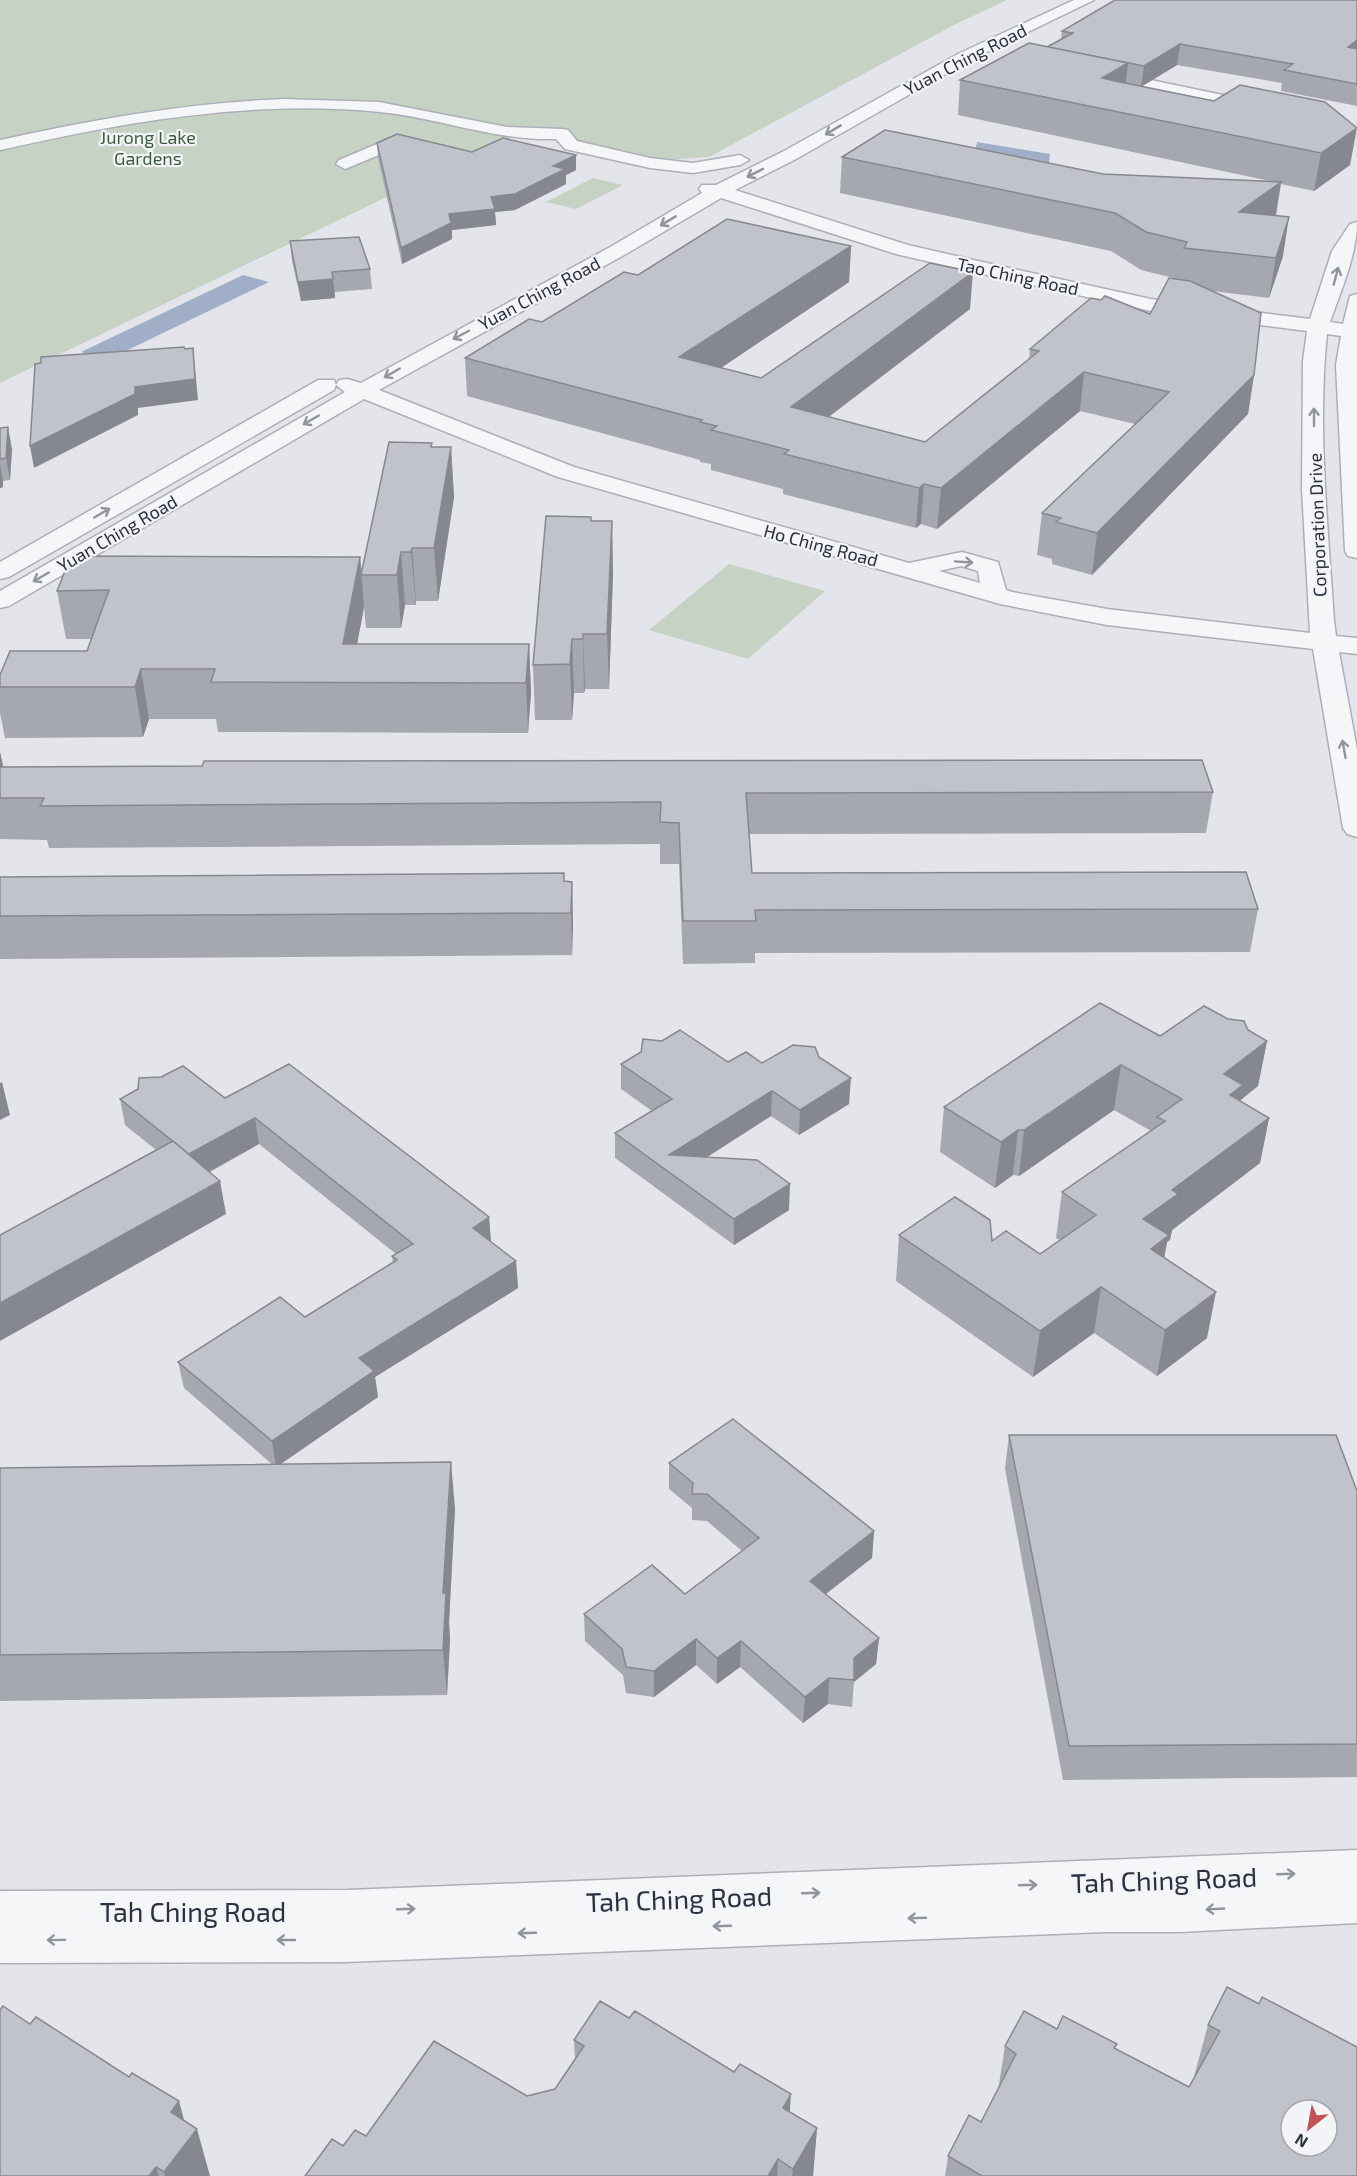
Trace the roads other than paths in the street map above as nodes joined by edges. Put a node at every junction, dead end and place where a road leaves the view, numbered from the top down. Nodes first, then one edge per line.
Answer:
1 (1050, 0) edge
2 (1086, 0) edge
3 (982, 56) junction
4 (1088, 77) edge
5 (403, 111) junction
6 (1277, 116) edge
7 (396, 141) junction
8 (0, 145) edge
9 (420, 146) edge
10 (756, 150) dead end
11 (740, 160) junction
12 (650, 163) junction
13 (345, 164) dead end
14 (692, 185) junction
15 (718, 191) junction
16 (1357, 228) edge
17 (1357, 300) edge
18 (1151, 305) junction
19 (1134, 322) edge
20 (1318, 326) junction
21 (1352, 330) junction
22 (335, 380) joint
23 (359, 380) junction
24 (51, 543) junction
25 (1357, 551) edge
26 (83, 553) junction
27 (0, 572) edge
28 (0, 601) edge
29 (1325, 643) junction
30 (1357, 646) edge
31 (1357, 828) edge
32 (1357, 1871) edge
33 (1357, 1902) edge
34 (0, 1912) edge
35 (0, 1941) edge

1 - 3 street, Yuan Ching Road
2 - 3 street, Yuan Ching Road
3 -> 15 street, Yuan Ching Road
4 - 6 street
5 - 7 street
5 - 8 street
5 - 12 street
7 - 9 street
7 - 13 street
10 - 11 street
11 - 12 street
11 - 14 street
12 - 14 street, Tao Ching Road
14 - 15 street, Tao Ching Road
15 - 18 street, Tao Ching Road
15 -> 23 street, Yuan Ching Road
20 -> 16 street, Corporation Drive
17 - 21 street, Corporation Drive
18 - 19 street
18 - 20 street, Tao Ching Road
20 - 21 street, Tao Ching Road
29 -> 20 street, Corporation Drive
21 - 25 street, Corporation Drive
22 - 23 street, Ho Ching Road
24 -> 22 street, Yuan Ching Road
23 -> 26 street, Yuan Ching Road
23 - 29 street, Ho Ching Road
24 - 26 street
24 - 27 street, Yuan Ching Road
26 -> 28 street, Yuan Ching Road
29 - 30 street, Ho Ching Road
31 -> 29 street, Corporation Drive
34 -> 32 street, Tah Ching Road
33 -> 35 street, Tah Ching Road

